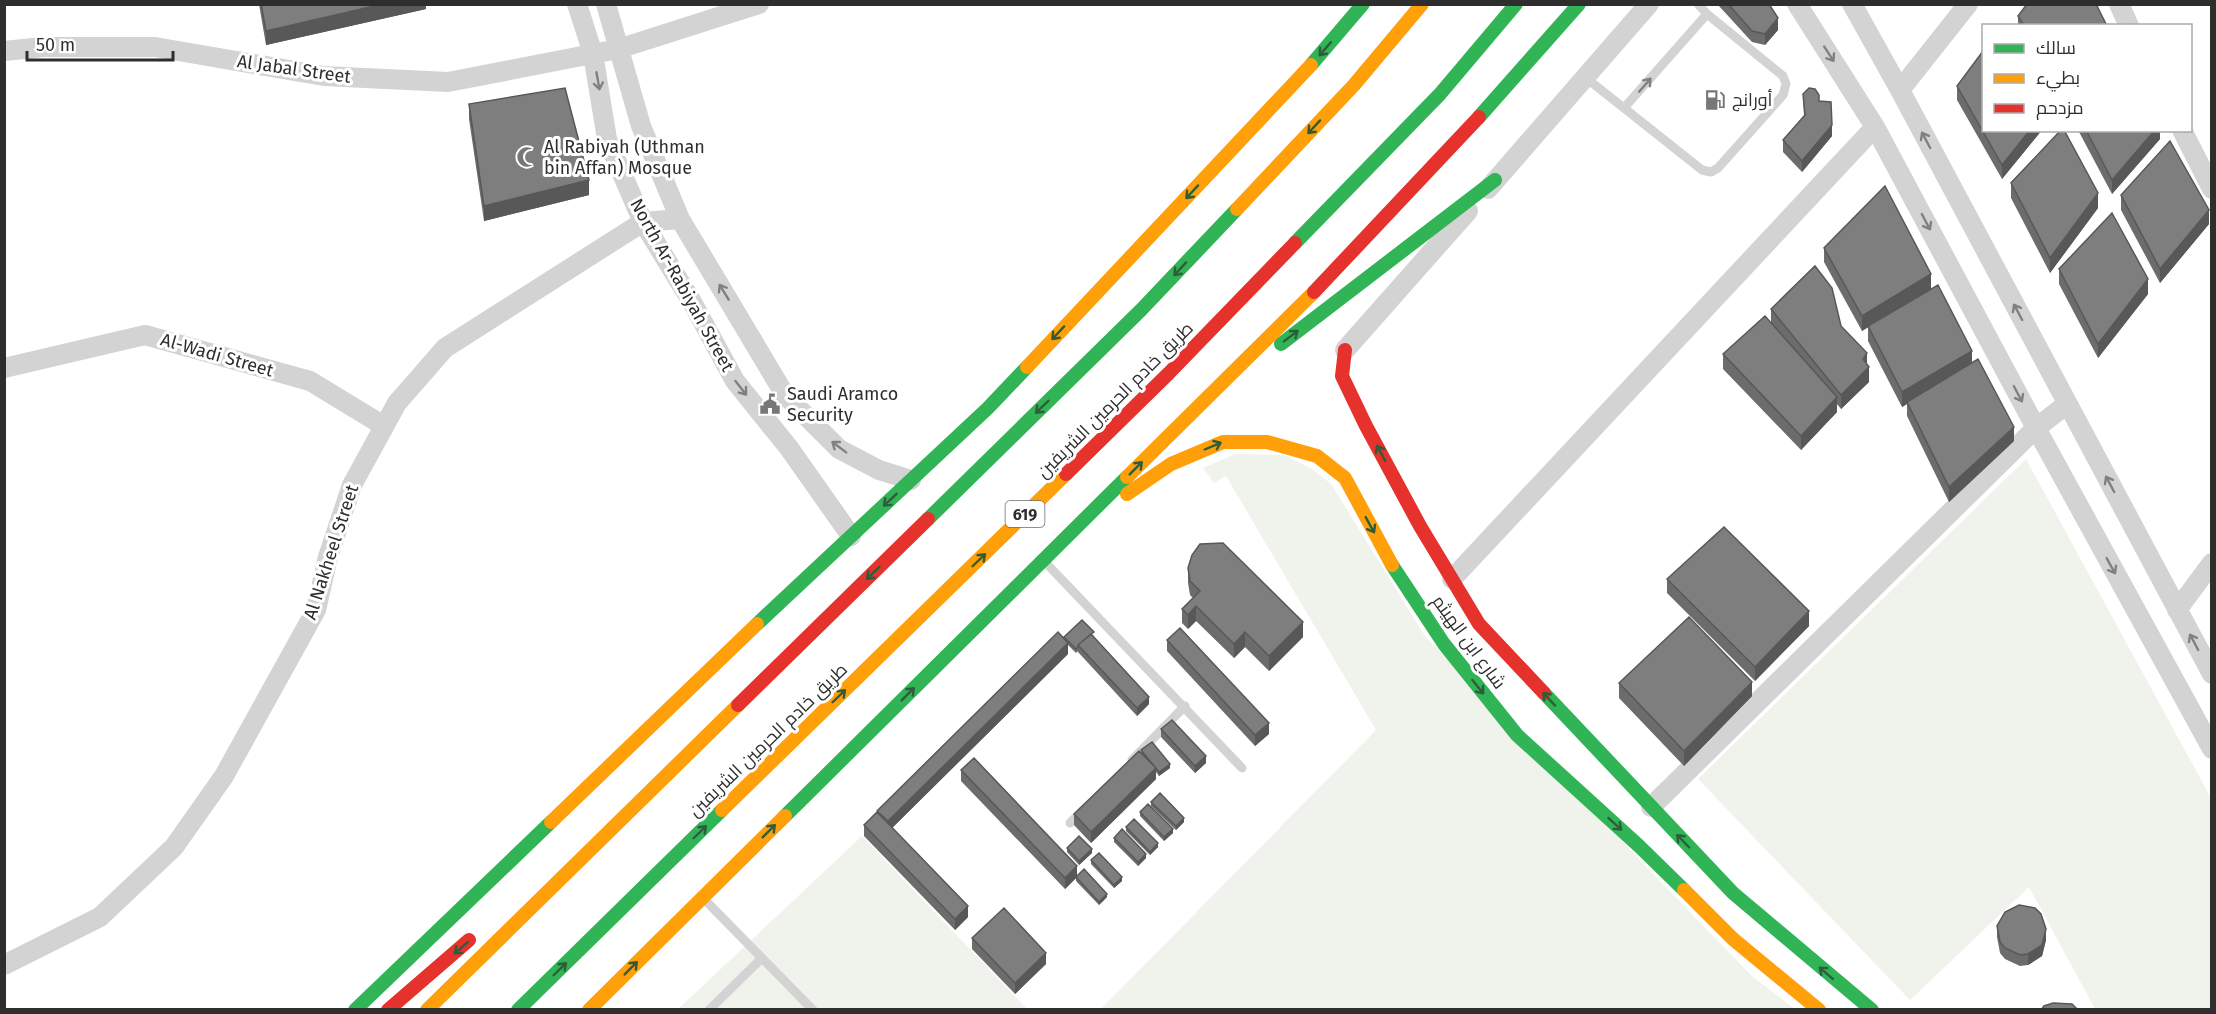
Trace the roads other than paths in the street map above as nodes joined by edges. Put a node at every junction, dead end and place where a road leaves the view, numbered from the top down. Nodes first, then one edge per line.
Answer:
1 (577, 4) edge
2 (606, 4) edge
3 (759, 4) edge
4 (1363, 4) edge
5 (1422, 4) edge
6 (1516, 4) edge
7 (1579, 4) edge
8 (1649, 4) edge
9 (1698, 4) edge
10 (1797, 4) edge
11 (1852, 4) edge
12 (1968, 4) edge
13 (2119, 4) edge
14 (1707, 14) junction
15 (2128, 24) edge
16 (618, 49) junction
17 (4, 51) edge
18 (593, 54) junction
19 (1586, 78) junction
20 (1900, 90) junction
21 (1624, 108) junction
22 (1875, 127) junction
23 (2183, 132) edge
24 (1495, 180) junction
25 (2211, 189) edge
26 (680, 219) junction
27 (643, 222) junction
28 (1345, 350) joint
29 (4, 368) edge
30 (2067, 404) junction
31 (1194, 410) junction
32 (384, 426) junction
33 (2036, 428) junction
34 (911, 480) junction
35 (1074, 530) junction
36 (851, 536) junction
37 (1043, 561) junction
38 (2211, 563) edge
39 (1452, 579) junction
40 (2177, 610) junction
41 (2211, 674) edge
42 (1185, 706) junction
43 (712, 732) junction
44 (2211, 749) edge
45 (1127, 765) edge
46 (1242, 768) dead end
47 (1086, 806) edge
48 (1650, 807) junction
49 (1070, 823) dead end
50 (541, 878) dead end
51 (702, 898) junction
52 (478, 932) dead end
53 (762, 958) junction
54 (4, 965) edge
55 (356, 1010) edge
56 (388, 1010) edge
57 (427, 1010) edge
58 (518, 1010) edge
59 (589, 1010) edge
60 (709, 1010) edge
61 (813, 1010) edge
62 (1819, 1010) edge
63 (1872, 1010) edge

1 - 18 street, North Ar-Rabiyah Street
2 - 16 street, North Ar-Rabiyah Street
3 - 16 street
4 -> 34 main road
5 -> 43 main road
58 -> 6 main road, طريق خادم الحرمين الشريفين / 619
7 - 31 main road
8 - 19 street
9 - 14 lane
10 -> 22 street
11 - 20 street
12 - 20 street
13 - 15 street
21 -> 14 lane
14 - 21 lane
16 - 18 street, Al Jabal Street
16 - 26 street, North Ar-Rabiyah Street
17 - 18 street, Al Jabal Street
18 -> 27 street, North Ar-Rabiyah Street
19 - 21 lane
19 - 24 street
30 -> 20 street
22 -> 33 street
22 - 39 street
23 - 25 street
24 - 28 street
31 -> 24 main road
26 - 27 street, Al Nakheel Street
34 -> 26 street, North Ar-Rabiyah Street
27 - 32 street, Al Nakheel Street
27 -> 36 street, North Ar-Rabiyah Street
39 -> 28 main road, شارع ابن الهيثم
29 - 32 street, Al-Wadi Street
30 - 33 street
40 -> 30 street
35 -> 31 main road
32 - 54 street, Al Nakheel Street
33 -> 44 street
33 - 48 street
34 -> 36 main road
35 - 37 main road
35 -> 62 main road, شارع ابن الهيثم
36 - 55 main road
37 - 42 lane
51 -> 37 main road
38 - 40 street
48 -> 39 main road, شارع ابن الهيثم
41 -> 40 street
42 - 45 lane
42 - 46 lane
43 - 50 main road
43 - 57 main road
47 - 49 lane
63 -> 48 main road, شارع ابن الهيثم
51 - 53 lane
59 -> 51 main road
52 -> 56 main road
53 - 60 lane
53 - 61 lane

